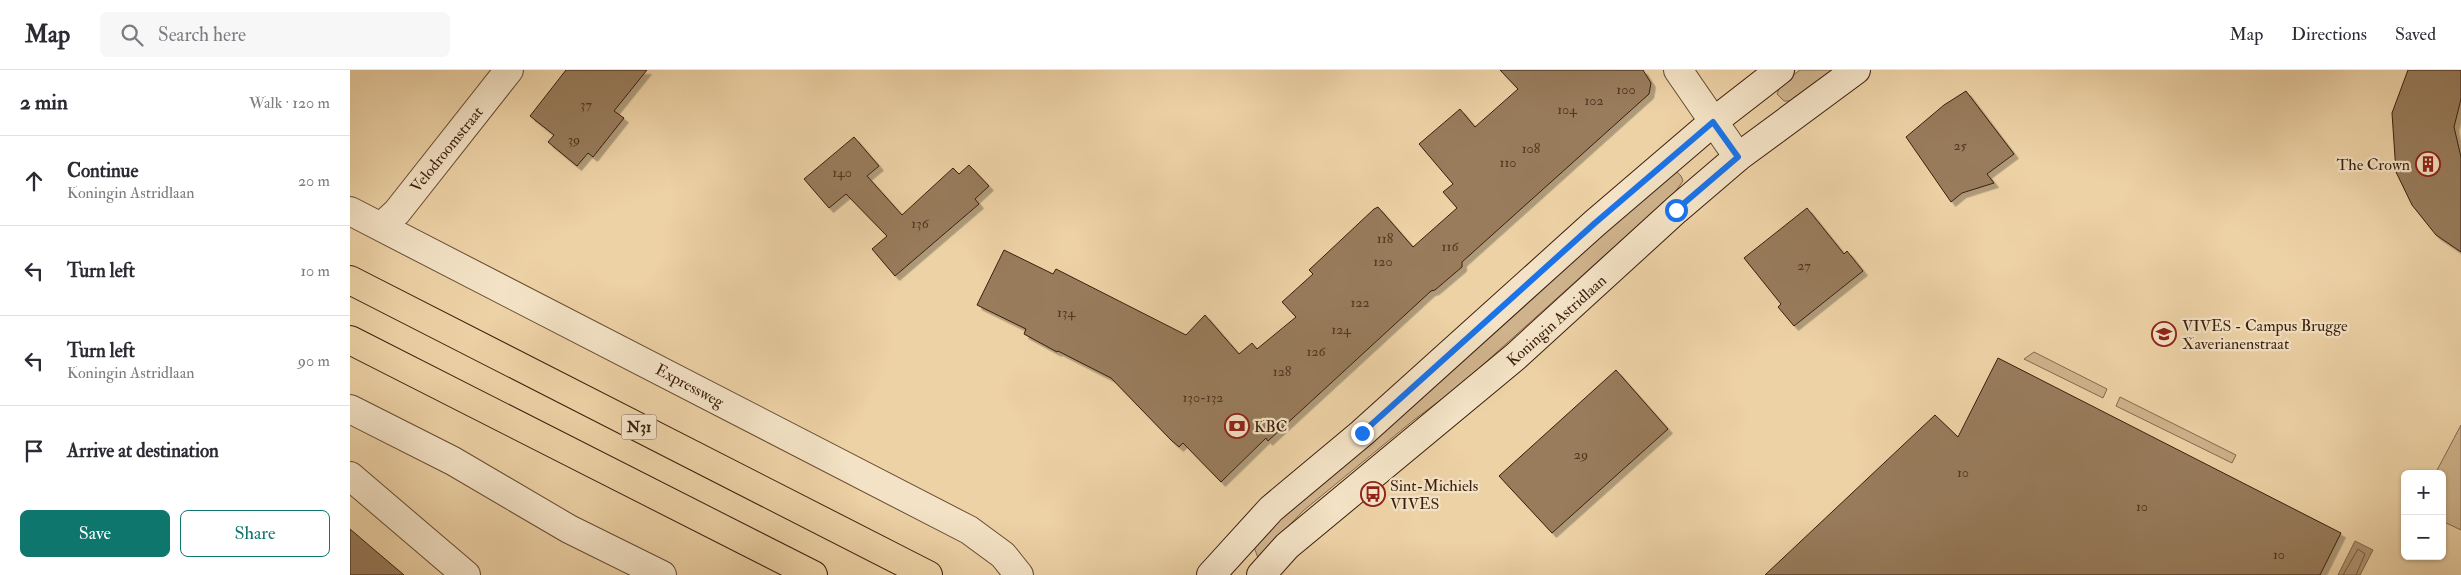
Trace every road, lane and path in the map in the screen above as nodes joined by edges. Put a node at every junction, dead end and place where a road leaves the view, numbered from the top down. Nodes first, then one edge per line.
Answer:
1 (509, 70) edge
2 (1678, 70) edge
3 (1780, 70) edge
4 (1856, 70) edge
5 (1713, 122) junction
6 (1738, 157) junction
7 (350, 210) edge
8 (382, 226) junction
9 (350, 280) edge
10 (350, 340) edge
11 (350, 409) edge
12 (350, 476) edge
13 (466, 575) edge
14 (662, 575) edge
15 (813, 575) edge
16 (928, 575) edge
17 (1019, 575) edge
18 (1211, 575) edge
19 (1260, 575) edge

1 - 8 street, Velodroomstraat
2 - 5 street
3 - 5 street
4 - 6 street, Koningin Astridlaan
5 - 6 street
5 - 18 street
6 - 19 street, Koningin Astridlaan
7 - 8 street, Expressweg
8 - 17 street, Expressweg
9 - 16 highway, N31
10 - 15 highway
11 - 14 street
12 - 13 street

